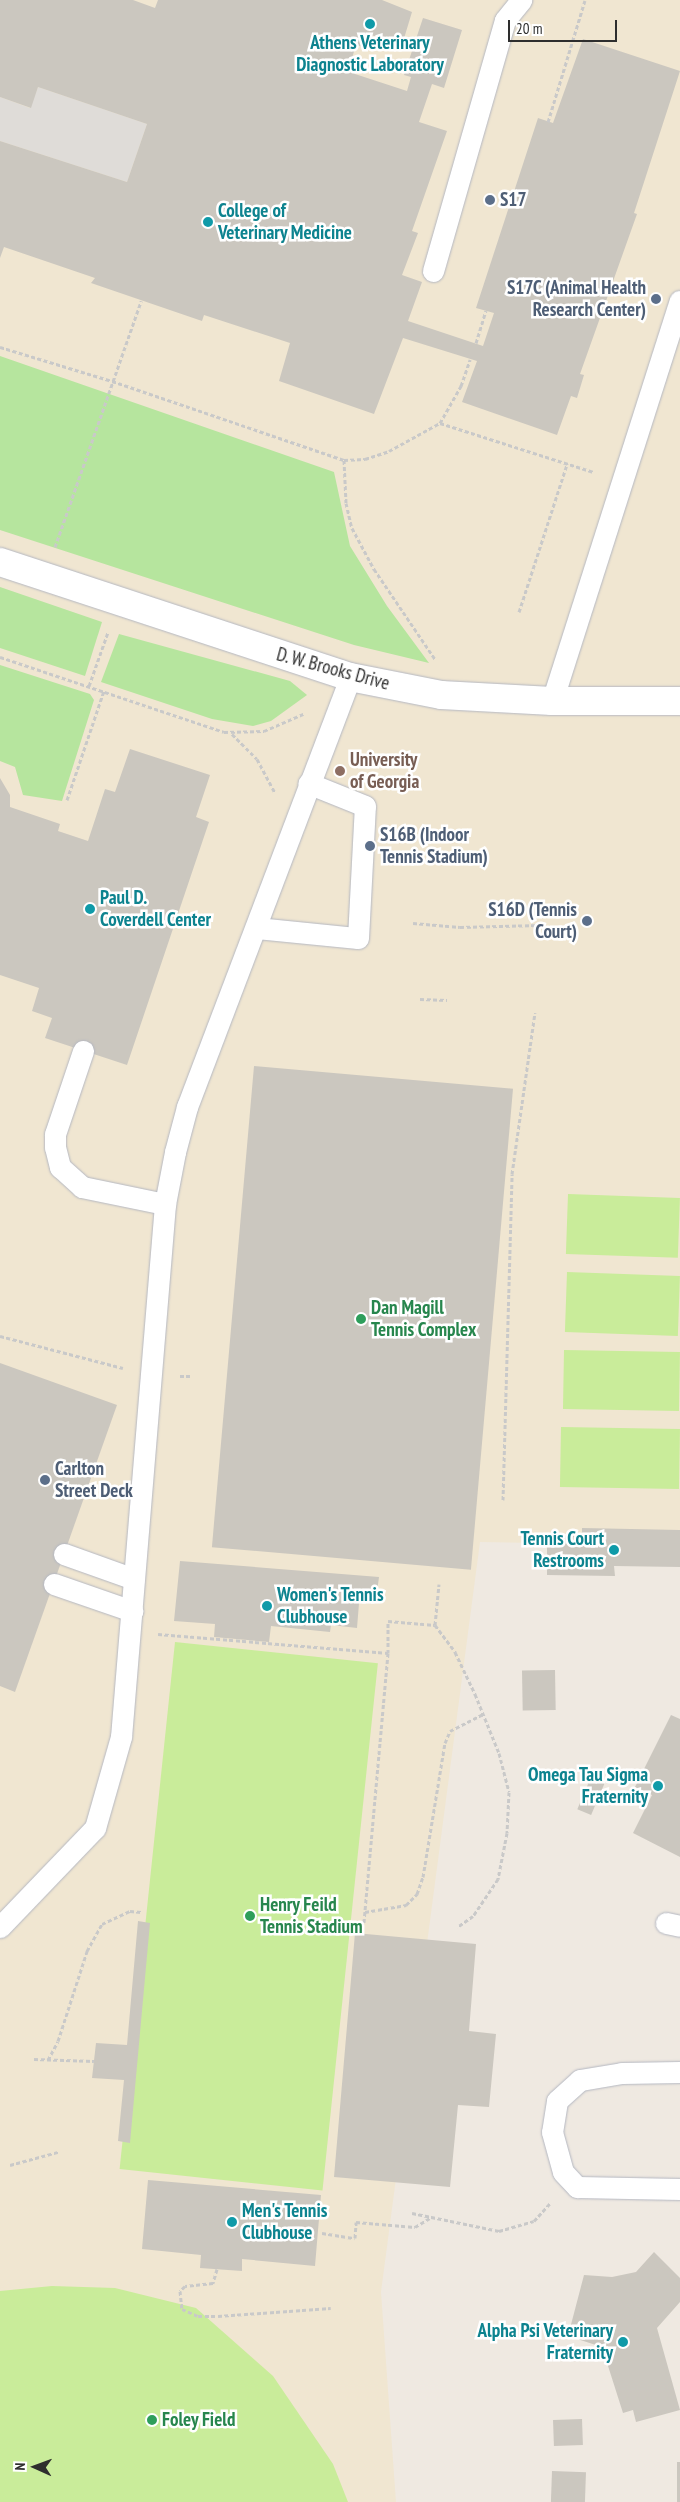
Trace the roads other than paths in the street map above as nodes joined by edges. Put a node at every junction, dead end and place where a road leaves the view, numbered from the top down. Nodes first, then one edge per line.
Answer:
1 (521, 0) edge
2 (433, 272) dead end
3 (680, 301) edge
4 (0, 562) edge
5 (350, 677) junction
6 (552, 701) junction
7 (680, 701) edge
8 (308, 783) junction
9 (257, 928) junction
10 (83, 1051) dead end
11 (165, 1204) junction
12 (64, 1554) dead end
13 (134, 1579) junction
14 (54, 1584) dead end
15 (132, 1612) junction
16 (0, 1927) edge
17 (680, 2072) edge
18 (680, 2189) edge

1 - 2 lane
3 - 6 lane
4 - 5 street, D. W. Brooks Drive
5 - 6 street, D. W. Brooks Drive
5 - 8 lane
6 - 7 street, D. W. Brooks Drive
8 - 9 lane
8 - 9 lane
9 - 11 lane
10 - 11 lane
11 - 13 lane
12 - 13 lane
13 - 15 lane
14 - 15 lane
15 - 16 lane
17 - 18 lane

